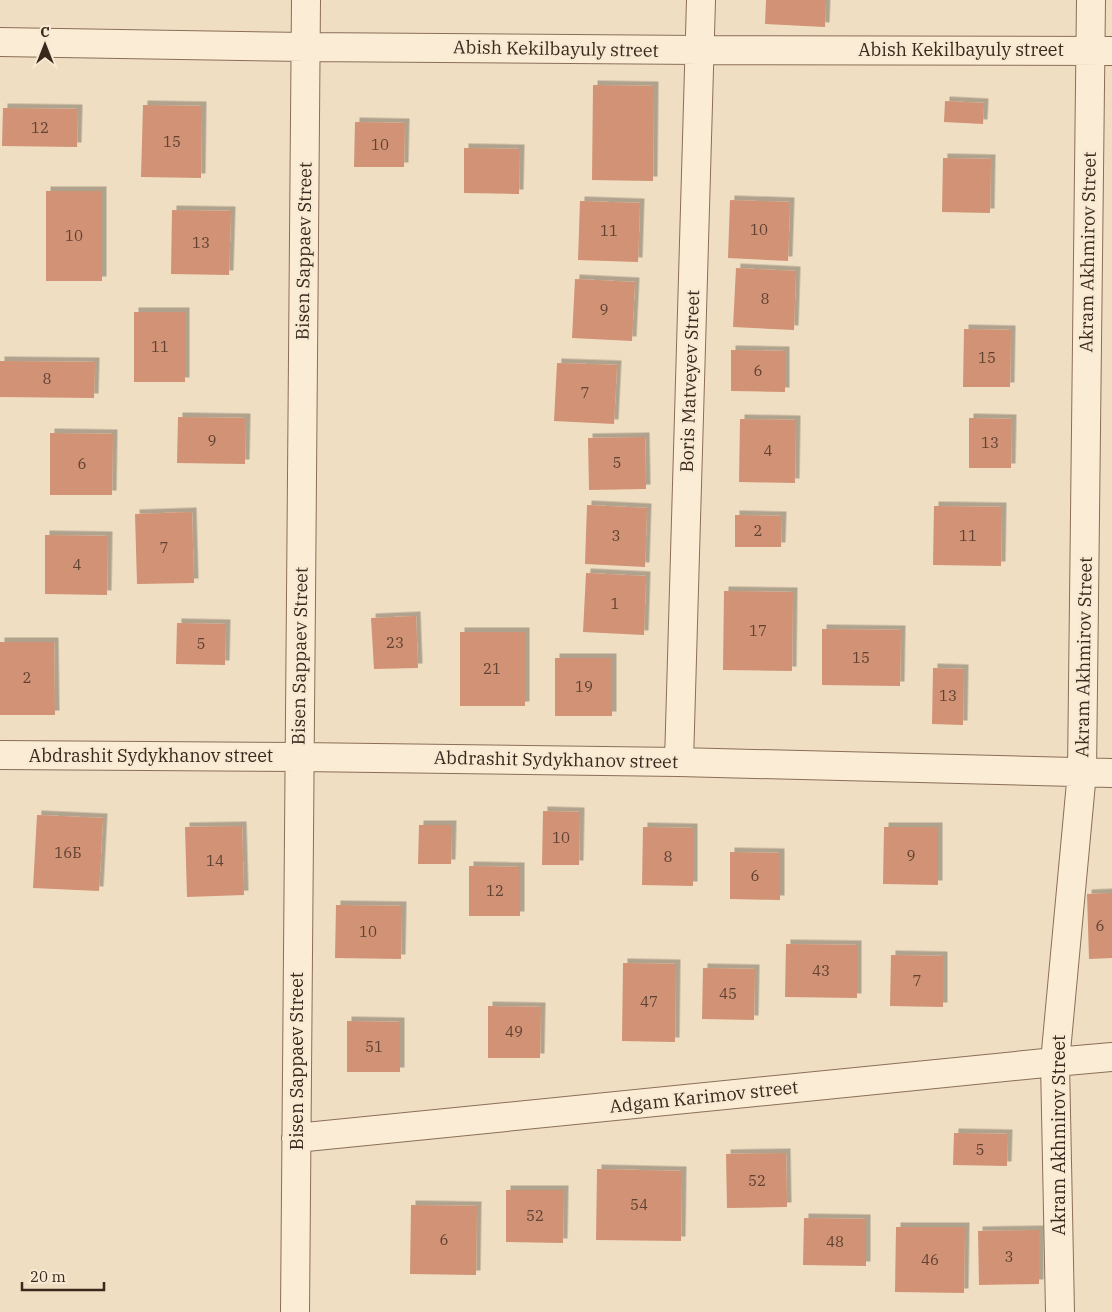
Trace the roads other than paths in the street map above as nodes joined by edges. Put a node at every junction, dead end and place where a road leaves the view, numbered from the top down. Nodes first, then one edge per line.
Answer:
1 (306, 0) edge
2 (701, 0) edge
3 (1091, 0) edge
4 (0, 42) edge
5 (305, 46) junction
6 (700, 50) junction
7 (1101, 51) edge
8 (0, 755) edge
9 (299, 757) junction
10 (679, 762) junction
11 (1082, 772) junction
12 (1112, 773) edge
13 (1112, 1057) edge
14 (1055, 1062) junction
15 (296, 1138) junction
16 (295, 1312) edge
17 (1060, 1312) edge

1 - 5 street, Bisen Sappaev Street
2 - 6 street, Boris Matveyev Street
3 - 7 street, Akram Akhmirov Street
4 - 5 street, Abish Kekilbayuly street
5 - 6 street, Abish Kekilbayuly street
5 - 9 street, Bisen Sappaev Street
6 - 7 street, Abish Kekilbayuly street
6 - 10 street, Boris Matveyev Street
7 - 11 street, Akram Akhmirov Street
8 - 9 street, Abdrashit Sydykhanov street
9 - 10 street, Abdrashit Sydykhanov street
9 - 15 street, Bisen Sappaev Street
10 - 11 street, Abdrashit Sydykhanov street
11 - 12 street, Abdrashit Sydykhanov street
11 - 14 street, Akram Akhmirov Street
13 - 14 street, Adgam Karimov street
14 - 15 street, Adgam Karimov street
14 - 17 street, Akram Akhmirov Street
15 - 16 street, Bisen Sappaev Street

